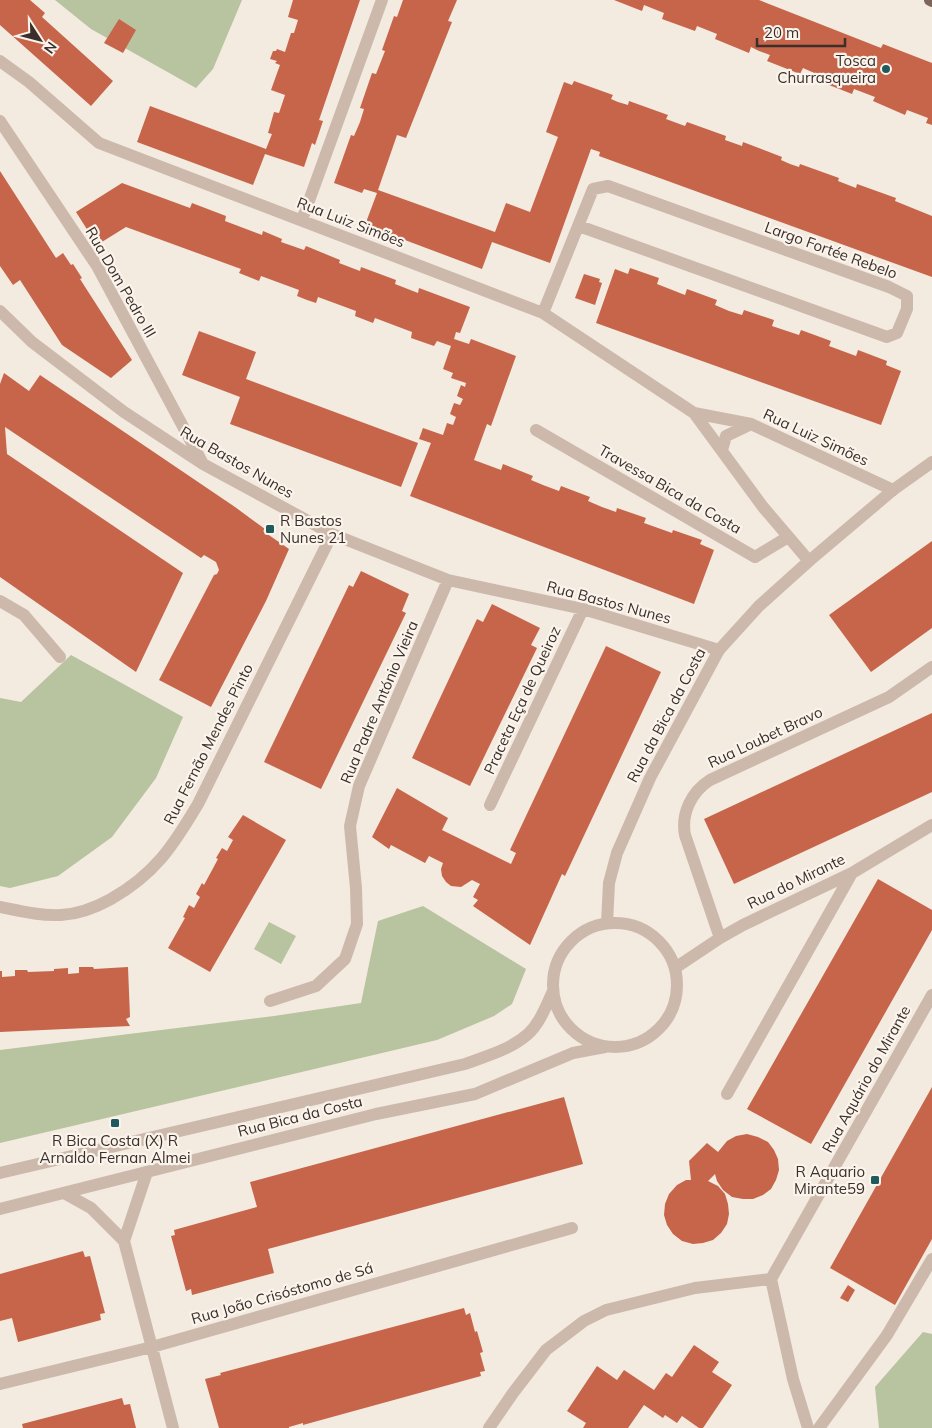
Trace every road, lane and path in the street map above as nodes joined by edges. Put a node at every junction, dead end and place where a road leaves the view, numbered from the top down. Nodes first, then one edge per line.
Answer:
1 (382, 0) edge
2 (0, 61) edge
3 (0, 121) edge
4 (302, 220) junction
5 (579, 226) junction
6 (0, 310) edge
7 (544, 313) junction
8 (694, 413) junction
9 (751, 424) junction
10 (536, 430) dead end
11 (722, 450) junction
12 (932, 462) edge
13 (203, 464) junction
14 (892, 490) junction
15 (332, 534) junction
16 (788, 536) junction
17 (808, 560) junction
18 (448, 580) junction
19 (0, 600) edge
20 (583, 609) junction
21 (719, 650) junction
22 (60, 657) dead end
23 (932, 667) edge
24 (490, 805) dead end
25 (932, 825) edge
26 (852, 873) junction
27 (0, 906) edge
28 (607, 924) junction
29 (720, 938) junction
30 (675, 968) junction
31 (553, 991) junction
32 (932, 995) edge
33 (270, 1002) dead end
34 (605, 1047) junction
35 (727, 1094) dead end
36 (147, 1172) junction
37 (0, 1173) edge
38 (64, 1193) junction
39 (0, 1209) edge
40 (572, 1228) dead end
41 (124, 1241) junction
42 (932, 1259) edge
43 (771, 1279) junction
44 (152, 1347) junction
45 (0, 1384) edge
46 (173, 1428) edge
47 (489, 1428) edge
48 (808, 1428) edge
49 (819, 1428) edge

1 - 4 street
2 - 4 street, Rua Luiz Simões
3 - 13 street, Rua Dom Pedro III
4 - 7 street, Rua Luiz Simões
5 - 5 street, Largo Fortée Rebelo
5 - 7 street, Largo Fortée Rebelo
6 - 13 street, Rua Bastos Nunes
7 - 8 street, Rua Luiz Simões
8 - 9 street, Rua Luiz Simões
8 - 11 street, Rua Luiz Simões
9 - 11 street
9 - 14 street, Rua Luiz Simões
10 - 16 street, Travessa Bica da Costa
11 - 16 street, Rua Luiz Simões
12 - 14 street, Rua da Bica da Costa
13 - 15 street, Rua Bastos Nunes
14 - 17 street, Rua da Bica da Costa
15 - 18 street, Rua Bastos Nunes
15 - 27 street, Rua Fernão Mendes Pinto
16 - 17 street, Rua Luiz Simões
17 - 21 street, Rua da Bica da Costa
18 - 20 street, Rua Bastos Nunes
18 - 33 street, Rua Padre António Vieira
19 - 22 street
20 - 21 street, Rua Bastos Nunes
20 - 24 street, Praceta Eça de Queiroz
21 - 28 street, Rua da Bica da Costa
23 - 29 street, Rua Loubet Bravo
25 - 26 street, Rua do Mirante
26 - 29 street, Rua do Mirante
26 - 35 street
28 - 30 street
28 - 31 street
29 - 30 street, Rua do Mirante
30 - 34 street
31 - 34 street
31 - 37 street, Rua Bica da Costa
32 - 43 street, Rua Aquário do Mirante
34 - 36 street, Rua Bica da Costa
36 - 38 street, Rua Bica da Costa
36 - 41 street
38 - 39 street, Rua Bica da Costa
38 - 41 street
40 - 44 street, Rua João Crisóstomo de Sá
41 - 44 street
42 - 49 street
43 - 47 street
43 - 48 street
44 - 45 street, Rua João Crisóstomo de Sá
44 - 46 street

